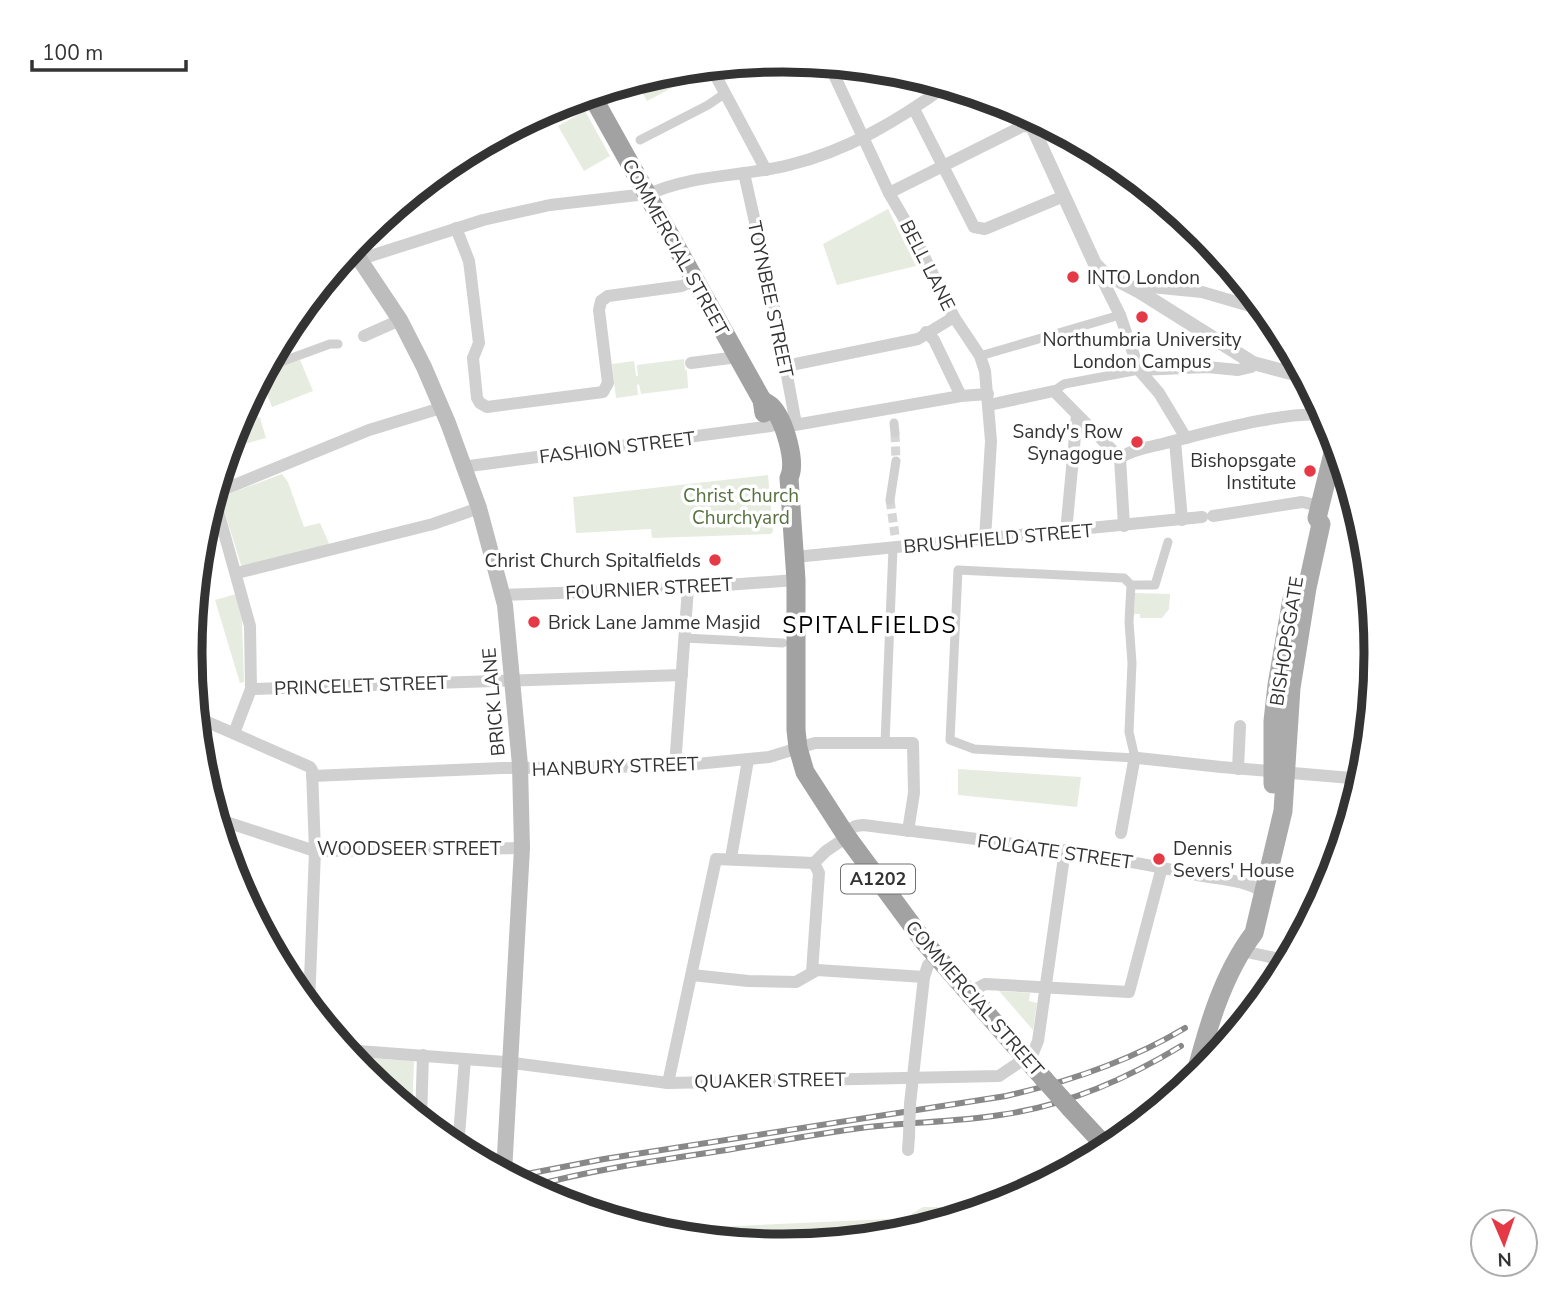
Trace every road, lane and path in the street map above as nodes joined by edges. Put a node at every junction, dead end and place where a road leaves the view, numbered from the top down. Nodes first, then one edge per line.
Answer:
1 (834, 74) edge
2 (715, 76) edge
3 (937, 93) edge
4 (724, 94) junction
5 (595, 104) edge
6 (914, 110) junction
7 (1025, 125) edge
8 (1035, 129) edge
9 (864, 138) junction
10 (640, 139) dead end
11 (942, 166) junction
12 (766, 170) junction
13 (744, 173) junction
14 (646, 193) junction
15 (889, 194) junction
16 (1064, 196) junction
17 (456, 228) junction
18 (363, 252) edge
19 (357, 258) edge
20 (1104, 273) junction
21 (694, 280) junction
22 (1140, 292) junction
23 (1250, 306) edge
24 (1120, 315) junction
25 (954, 317) junction
26 (400, 320) junction
27 (926, 332) junction
28 (363, 336) dead end
29 (338, 344) dead end
30 (980, 356) junction
31 (738, 357) junction
32 (280, 362) edge
33 (691, 363) dead end
34 (1253, 363) junction
35 (786, 366) junction
36 (1139, 370) junction
37 (1293, 374) edge
38 (1054, 391) junction
39 (961, 396) junction
40 (989, 399) junction
41 (441, 408) junction
42 (1077, 415) junction
43 (1314, 415) edge
44 (783, 426) junction
45 (1181, 440) junction
46 (1120, 458) junction
47 (1331, 459) edge
48 (896, 461) tunnel mouth
49 (462, 467) junction
50 (225, 494) edge
51 (890, 500) tunnel mouth
52 (479, 508) junction
53 (220, 512) edge
54 (1318, 512) junction
55 (1182, 520) junction
56 (1124, 526) junction
57 (1066, 532) junction
58 (985, 539) junction
59 (1168, 542) dead end
60 (893, 548) junction
61 (794, 557) junction
62 (237, 573) junction
63 (796, 580) junction
64 (1131, 585) junction
65 (688, 588) junction
66 (503, 595) junction
67 (684, 638) junction
68 (783, 643) dead end
69 (682, 675) junction
70 (513, 679) junction
71 (251, 689) junction
72 (206, 721) edge
73 (1240, 726) dead end
74 (234, 733) junction
75 (885, 743) junction
76 (798, 748) junction
77 (1135, 758) junction
78 (748, 760) junction
79 (675, 766) junction
80 (520, 768) junction
81 (1238, 769) junction
82 (1280, 772) junction
83 (312, 776) junction
84 (1351, 778) edge
85 (228, 823) edge
86 (908, 831) junction
87 (845, 835) junction
88 (522, 848) junction
89 (1065, 850) junction
90 (314, 851) junction
91 (731, 858) junction
92 (1116, 858) junction
93 (814, 863) junction
94 (1163, 867) junction
95 (1259, 890) junction
96 (1244, 948) junction
97 (937, 957) junction
98 (1278, 958) edge
99 (812, 972) junction
100 (691, 975) junction
101 (924, 977) junction
102 (1046, 987) junction
103 (310, 989) edge
104 (970, 992) junction
105 (360, 1051) edge
106 (423, 1055) junction
107 (1026, 1058) junction
108 (1201, 1058) edge
109 (465, 1059) junction
110 (510, 1063) junction
111 (912, 1077) junction
112 (668, 1083) junction
113 (421, 1107) edge
114 (459, 1135) edge
115 (1100, 1140) edge
116 (908, 1150) dead end
117 (504, 1162) edge

1 - 9 street, BELL LANE
2 - 4 street
3 - 6 street
4 - 10 street
4 - 12 street
5 - 14 highway, COMMERCIAL STREET / A1202
6 - 9 street
6 - 11 street
7 - 11 street
8 - 16 street
9 - 12 street
9 - 15 street, BELL LANE
11 - 15 street
11 - 16 street
12 - 13 street
13 - 14 street
13 - 35 street, TOYNBEE STREET
14 - 17 street
14 - 21 highway, COMMERCIAL STREET / A1202
15 - 25 street, BELL LANE
16 - 20 street
17 - 18 street
17 - 21 street
19 - 26 main road, BRICK LANE
20 - 22 street
20 - 24 street
21 - 31 highway, COMMERCIAL STREET / A1202
22 - 23 street
22 - 34 street
24 - 30 street
24 - 36 street
25 - 27 street
25 - 30 street, BELL LANE
26 - 28 street
26 - 41 main road, BRICK LANE
27 - 35 street
27 - 39 street
29 - 32 street
30 - 40 street, BELL LANE
31 - 33 street
31 - 44 highway, COMMERCIAL STREET / A1202
34 - 36 street
34 - 37 street
35 - 44 street, TOYNBEE STREET
36 - 38 street
36 - 45 street
38 - 40 street, FASHION STREET
38 - 42 street
39 - 40 street, FASHION STREET
39 - 44 street, FASHION STREET
40 - 58 street, BELL LANE
41 - 49 main road, BRICK LANE
41 - 50 street
42 - 46 street
42 - 57 street
43 - 45 street
44 - 49 street, FASHION STREET
44 - 61 highway, COMMERCIAL STREET / A1202
45 - 46 street
45 - 55 street
46 - 56 street
47 - 54 main road, BISHOPSGATE
48 - 51 street
49 - 52 main road, BRICK LANE
52 - 62 street
52 - 66 main road, BRICK LANE
53 - 62 street
54 - 55 street, BRUSHFIELD STREET
54 - 82 main road, BISHOPSGATE
55 - 56 street, BRUSHFIELD STREET
56 - 57 street, BRUSHFIELD STREET
57 - 58 street, BRUSHFIELD STREET
58 - 60 street, BRUSHFIELD STREET
59 - 64 street
60 - 61 street, BRUSHFIELD STREET
60 - 75 street
61 - 63 highway, COMMERCIAL STREET / A1202
62 - 71 street
63 - 65 street, FOURNIER STREET
63 - 76 highway, COMMERCIAL STREET / A1202
64 - 77 street
64 - 77 street
65 - 66 street, FOURNIER STREET
65 - 67 street
66 - 70 main road, BRICK LANE
67 - 68 street
67 - 69 street
69 - 70 street, PRINCELET STREET
69 - 79 street
70 - 71 street, PRINCELET STREET
70 - 80 main road, BRICK LANE
71 - 74 street
72 - 74 street
73 - 81 street
74 - 83 street
75 - 76 street, HANBURY STREET
75 - 86 street, HANBURY STREET
76 - 78 street, HANBURY STREET
76 - 87 highway, COMMERCIAL STREET / A1202
77 - 81 street
77 - 92 street
78 - 79 street, HANBURY STREET
78 - 91 street
79 - 80 street, HANBURY STREET
80 - 83 street, HANBURY STREET
80 - 88 main road, BRICK LANE
81 - 82 street
82 - 84 street
82 - 95 main road, BISHOPSGATE
83 - 90 street
85 - 90 street, WOODSEER STREET
86 - 87 street, FOLGATE STREET
86 - 89 street, FOLGATE STREET
87 - 93 street
87 - 97 highway, COMMERCIAL STREET / A1202
88 - 90 street, WOODSEER STREET
88 - 110 main road, BRICK LANE
89 - 92 street, FOLGATE STREET
89 - 102 street
90 - 103 street
91 - 93 street
91 - 100 street
92 - 94 street, FOLGATE STREET
93 - 99 street
94 - 95 street, FOLGATE STREET
94 - 102 street
95 - 96 main road, BISHOPSGATE
96 - 98 street
96 - 108 main road
97 - 101 street
97 - 104 highway, COMMERCIAL STREET / A1202
99 - 100 street
99 - 101 street
100 - 112 street
101 - 111 street
102 - 104 street
102 - 107 street
104 - 107 highway, COMMERCIAL STREET / A1202
105 - 106 street, QUAKER STREET
106 - 109 street, QUAKER STREET
106 - 113 street
107 - 111 street, QUAKER STREET
107 - 115 highway, COMMERCIAL STREET / A1202, bridge
109 - 110 street, QUAKER STREET
109 - 114 street
110 - 112 street, QUAKER STREET
110 - 117 main road, BRICK LANE
111 - 112 street, QUAKER STREET
111 - 116 street, bridge

